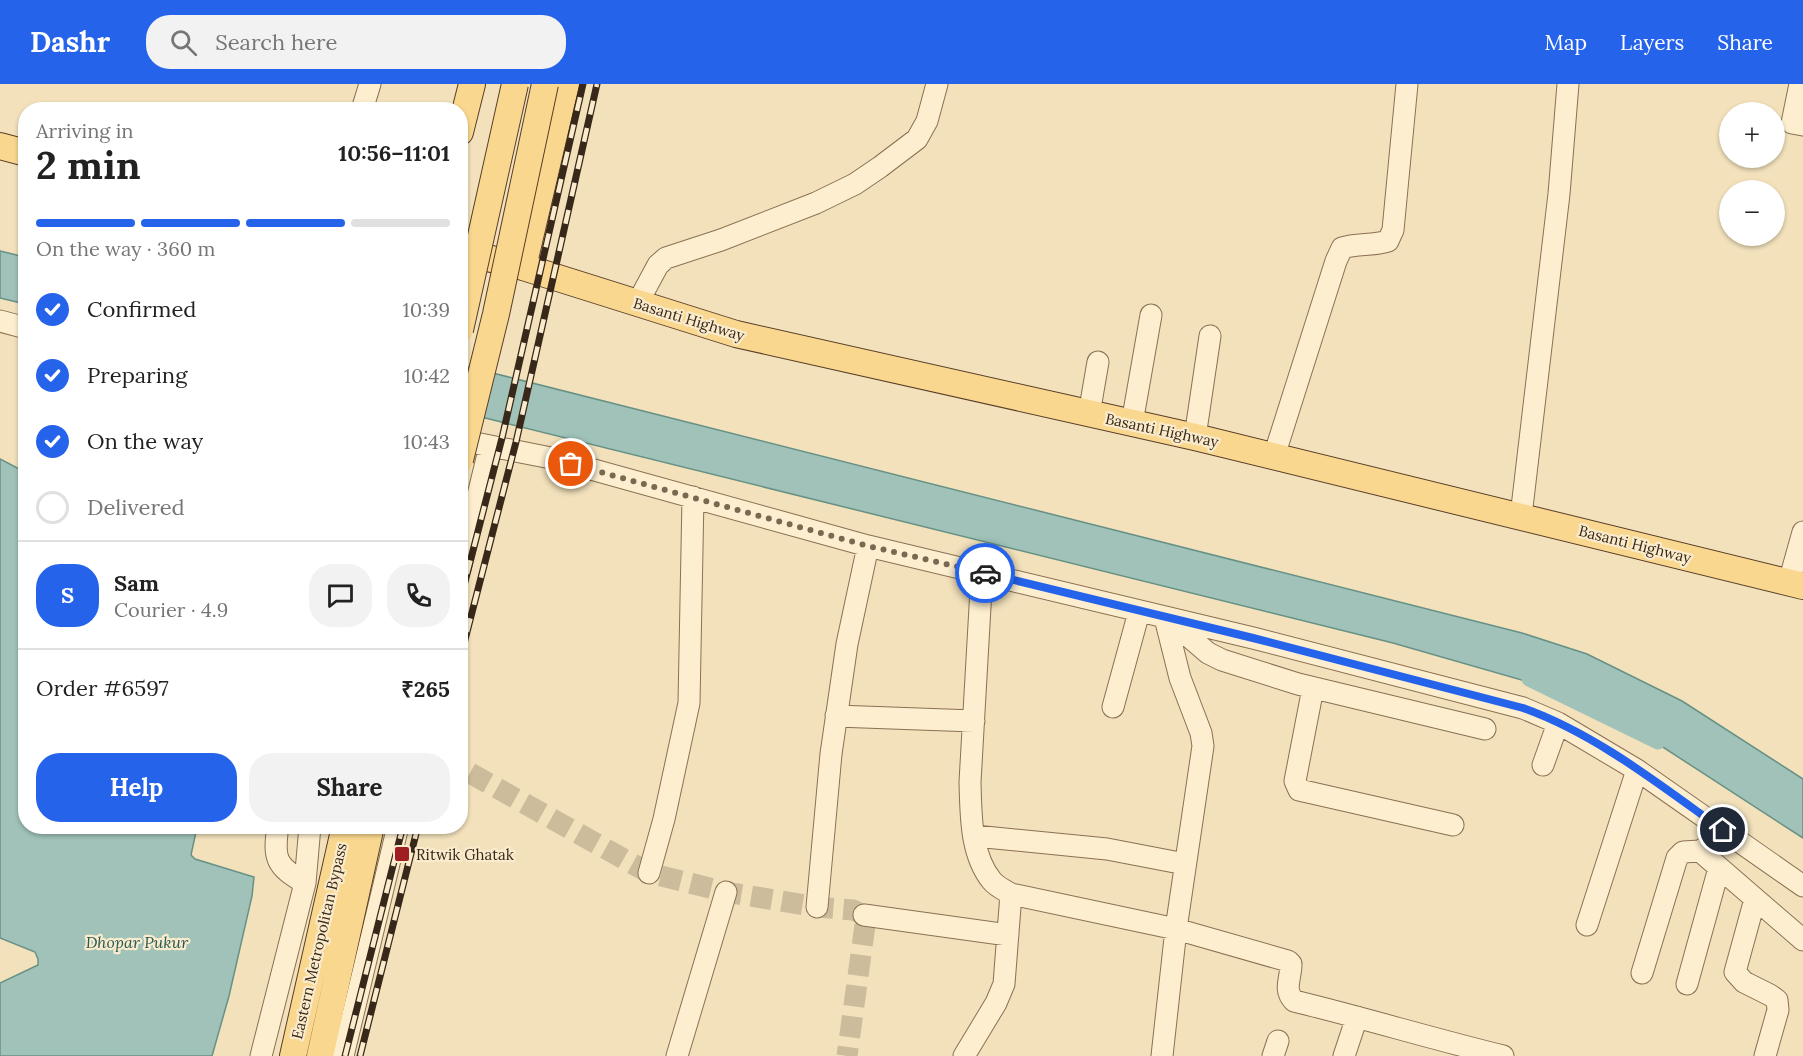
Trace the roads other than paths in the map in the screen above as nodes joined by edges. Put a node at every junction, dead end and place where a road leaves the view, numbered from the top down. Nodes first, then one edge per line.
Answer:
1 (369, 84) edge
2 (472, 84) edge
3 (515, 84) edge
4 (545, 84) edge
5 (566, 84) edge
6 (936, 84) edge
7 (1407, 84) edge
8 (1569, 84) edge
9 (1800, 84) edge
10 (364, 102) edge
11 (468, 102) edge
12 (1803, 125) edge
13 (0, 146) edge
14 (18, 151) edge
15 (468, 253) edge
16 (524, 267) junction
17 (468, 294) edge
18 (637, 304) junction
19 (1151, 315) dead end
20 (0, 321) edge
21 (18, 326) edge
22 (1210, 336) dead end
23 (1098, 362) dead end
24 (1089, 414) junction
25 (1132, 423) junction
26 (468, 428) edge
27 (1195, 437) junction
28 (468, 442) edge
29 (490, 446) junction
30 (1274, 456) junction
31 (693, 497) junction
32 (1521, 516) junction
33 (1803, 532) edge
34 (468, 536) edge
35 (868, 546) junction
36 (982, 572) junction
37 (1796, 584) edge
38 (1140, 612) junction
39 (1171, 620) junction
40 (1371, 669) junction
41 (1313, 688) junction
42 (1367, 701) junction
43 (1113, 707) dead end
44 (836, 716) junction
45 (974, 721) junction
46 (1558, 723) junction
47 (1485, 729) dead end
48 (1543, 765) dead end
49 (1637, 770) junction
50 (1453, 825) dead end
51 (1723, 830) junction
52 (277, 834) edge
53 (309, 834) edge
54 (345, 834) edge
55 (368, 834) edge
56 (395, 834) edge
57 (975, 836) junction
58 (1700, 851) junction
59 (1185, 864) junction
60 (1719, 868) junction
61 (649, 873) dead end
62 (305, 883) junction
63 (1803, 886) edge
64 (726, 892) dead end
65 (342, 894) junction
66 (1011, 894) junction
67 (1755, 899) junction
68 (817, 907) dead end
69 (864, 915) dead end
70 (1587, 925) dead end
71 (1176, 929) junction
72 (1008, 935) junction
73 (1803, 940) edge
74 (1642, 973) dead end
75 (1687, 984) dead end
76 (1357, 1017) junction
77 (261, 1056) edge
78 (293, 1056) edge
79 (326, 1056) edge
80 (677, 1056) edge
81 (964, 1056) edge
82 (1162, 1056) edge
83 (1344, 1056) edge
84 (1503, 1056) edge
85 (1765, 1056) edge

1 - 10 street
2 - 11 main road
3 - 17 main road, bridge
4 - 26 main road, bridge
5 - 16 main road
6 - 18 street
7 - 30 street
8 - 32 street
9 - 12 street
13 - 14 main road
15 - 16 main road, Basanti Highway
16 - 18 main road, Basanti Highway
18 - 24 main road, Basanti Highway
19 - 25 street
20 - 21 street
22 - 27 street
23 - 24 street
24 - 25 main road, Basanti Highway
25 - 27 main road, Basanti Highway
27 - 30 main road, Basanti Highway
28 - 29 street
29 - 31 street
29 - 34 street
30 - 32 main road, Basanti Highway
31 - 35 street
31 - 61 street
32 - 37 main road, Basanti Highway
33 - 37 street
35 - 36 street
35 - 44 street
36 - 38 street
36 - 45 street
38 - 39 street
38 - 43 street
39 - 40 street
39 - 41 street
39 - 59 street
40 - 42 street
40 - 46 street
41 - 42 street
41 - 50 street
42 - 47 street
44 - 45 street
44 - 68 street
45 - 57 street
46 - 48 street
46 - 49 street
49 - 51 street
49 - 70 street
51 - 58 street
51 - 63 street
52 - 62 street
53 - 62 street
54 - 65 main road, Eastern Metropolitan Bypass
55 - 65 main road
56 - 79 street
57 - 59 street
57 - 66 street
58 - 60 street
58 - 74 street
59 - 71 street
60 - 67 street
60 - 75 street
62 - 77 street
64 - 80 street
65 - 78 main road, Eastern Metropolitan Bypass
65 - 79 main road
66 - 71 street
66 - 72 street
67 - 73 street
67 - 85 street
69 - 72 street
71 - 76 street
71 - 82 street
72 - 81 street
76 - 83 street
76 - 84 street

